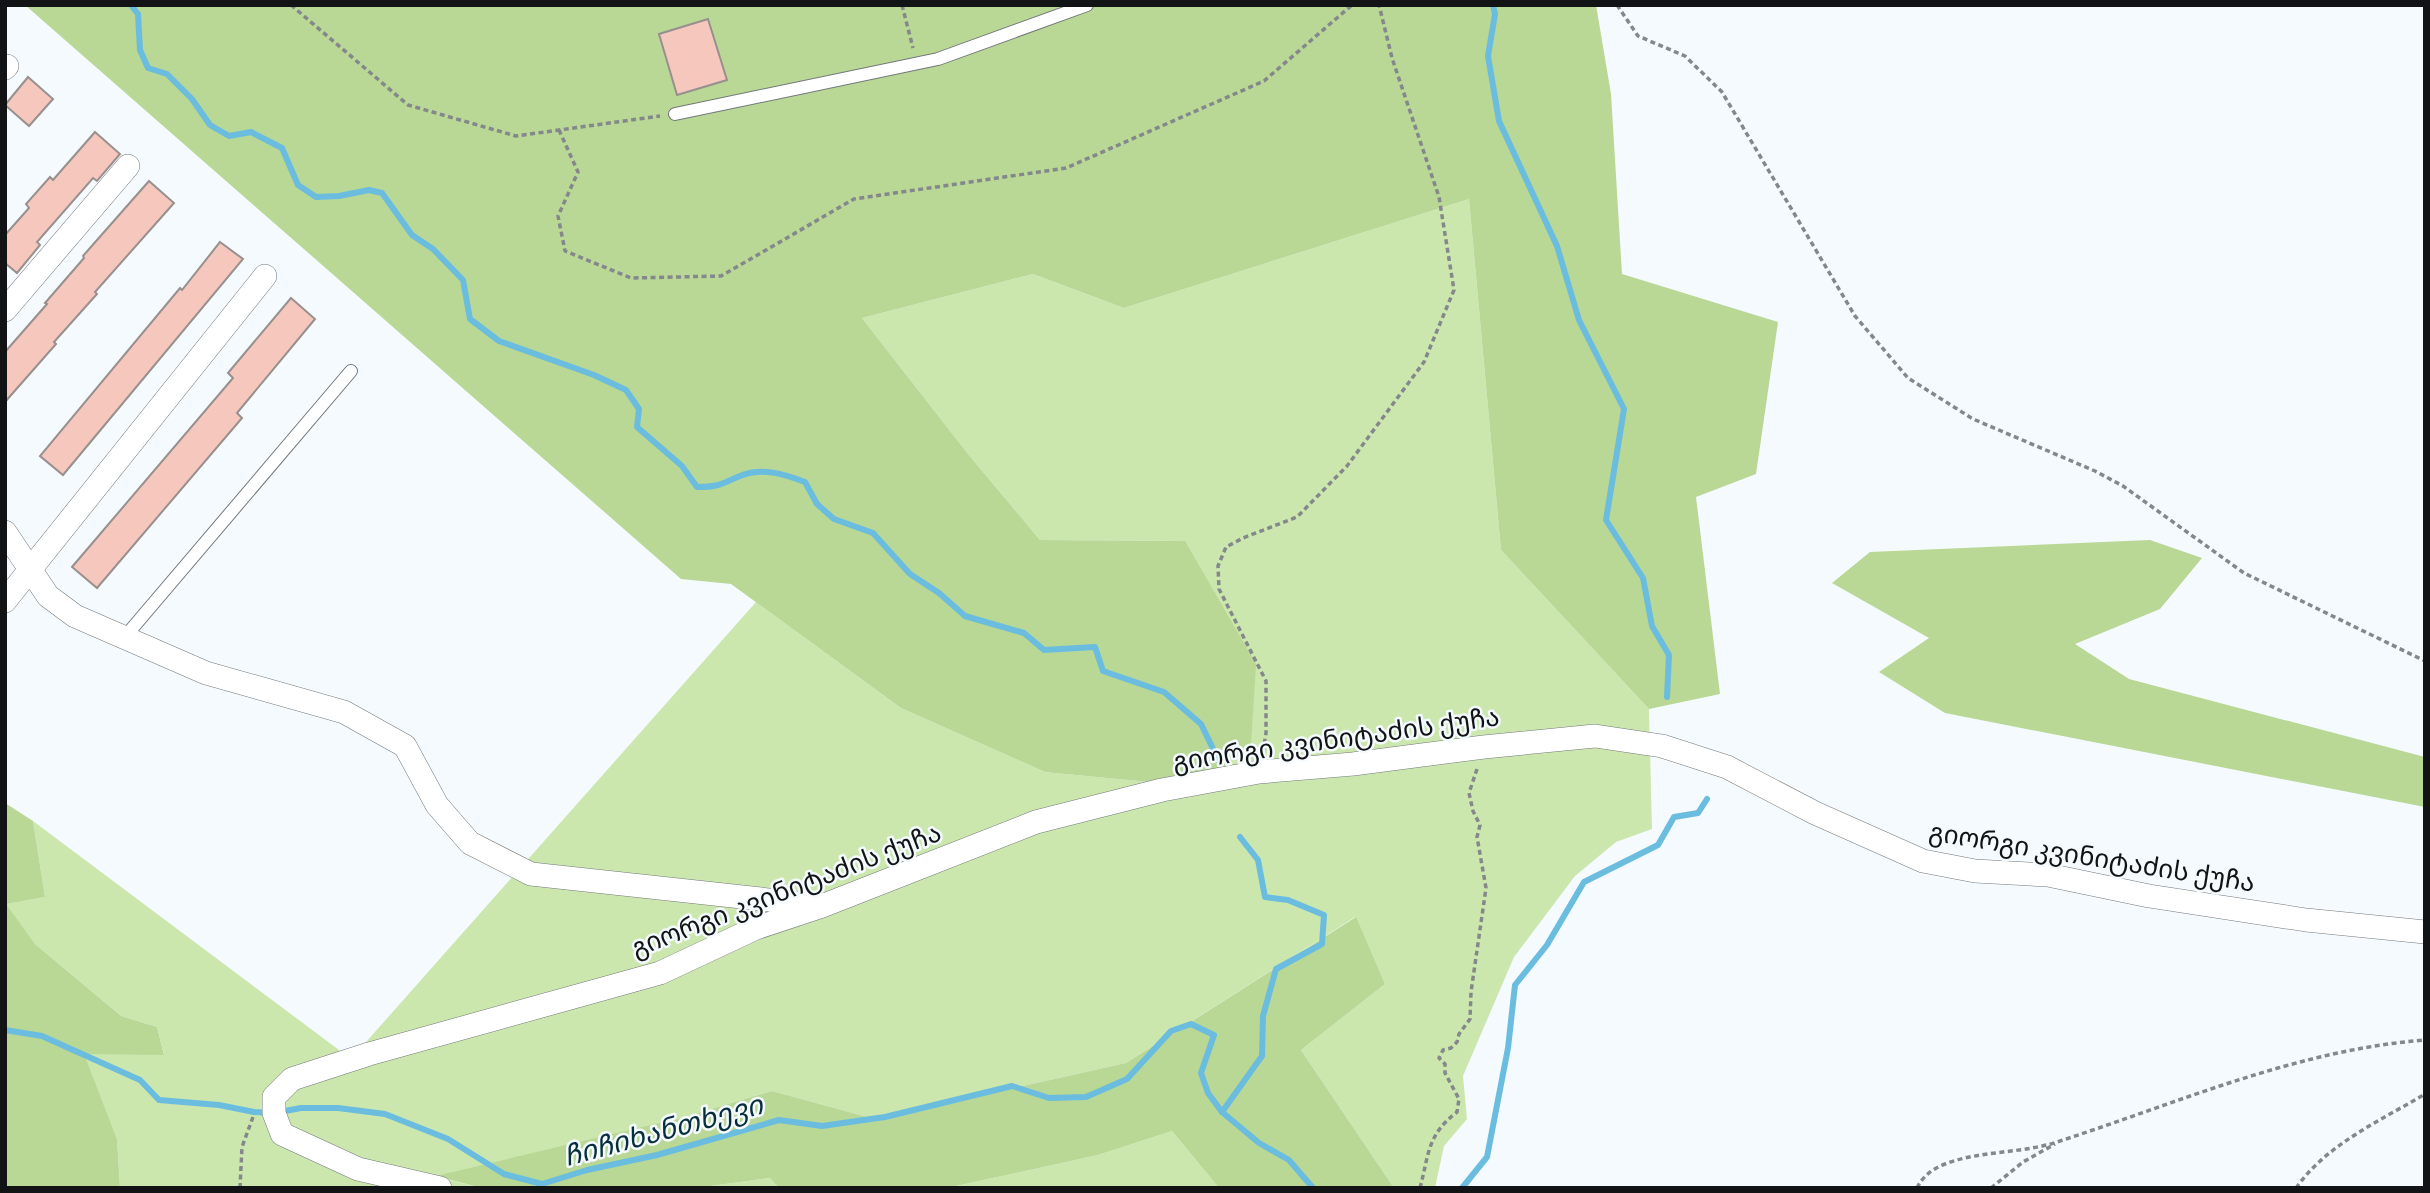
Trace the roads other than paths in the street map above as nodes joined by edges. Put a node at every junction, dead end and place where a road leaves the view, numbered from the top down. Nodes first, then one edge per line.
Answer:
1 (1087, 5) edge
2 (675, 114) road end
3 (128, 166) dead end
4 (265, 276) dead end
5 (5, 310) edge
6 (351, 371) dead end
7 (5, 532) edge
8 (30, 570) junction
9 (5, 601) edge
10 (124, 638) junction
11 (822, 906) junction
12 (2425, 932) edge
13 (440, 1188) edge

1 - 2 lane
3 - 5 street
4 - 8 street
6 - 10 lane
7 - 8 street
8 - 9 street
8 - 10 street
10 - 11 street
11 - 12 street, გიორგი კვინიტაძის ქუჩა
11 - 13 street, გიორგი კვინიტაძის ქუჩა

